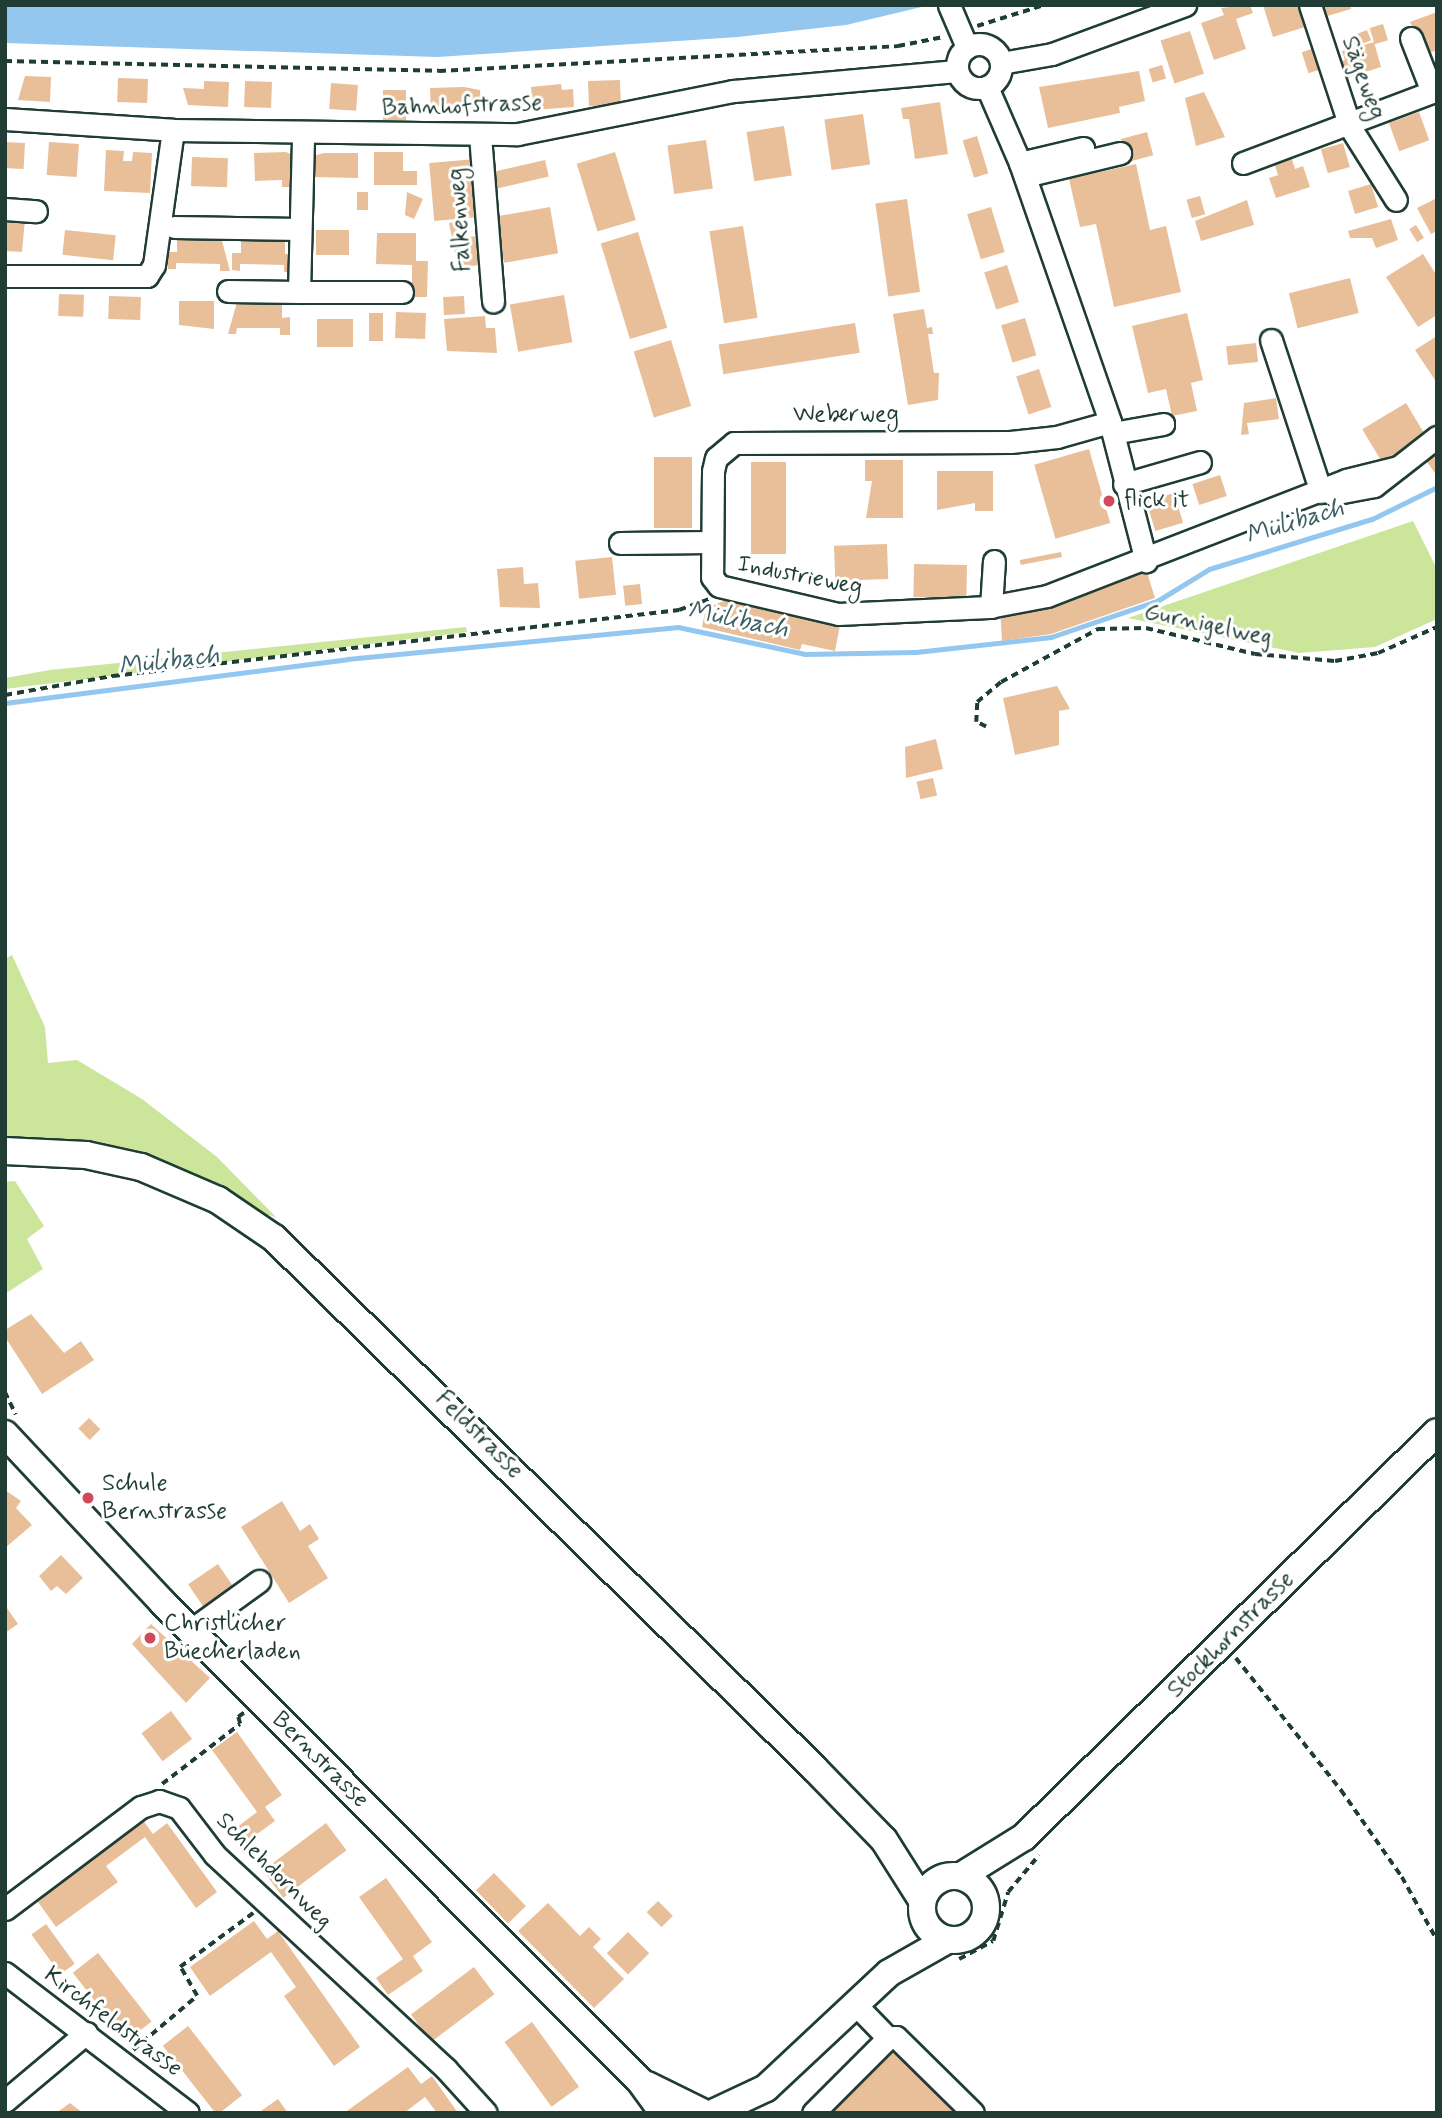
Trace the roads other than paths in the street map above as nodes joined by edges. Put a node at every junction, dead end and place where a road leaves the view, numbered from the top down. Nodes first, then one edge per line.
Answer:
1 (1185, 5) edge
2 (1310, 5) edge
3 (958, 27) edge
4 (1411, 38) dead end
5 (1001, 63) junction
6 (957, 71) junction
7 (987, 87) junction
8 (1435, 91) edge
9 (5, 119) edge
10 (1350, 127) junction
11 (173, 130) junction
12 (303, 134) junction
13 (480, 135) junction
14 (1083, 148) dead end
15 (1120, 153) dead end
16 (1243, 163) dead end
17 (1022, 170) junction
18 (1396, 200) dead end
19 (5, 209) edge
20 (36, 211) dead end
21 (174, 227) dead end
22 (300, 229) junction
23 (5, 276) edge
24 (228, 291) dead end
25 (299, 292) junction
26 (402, 292) dead end
27 (492, 301) dead end
28 (1271, 340) dead end
29 (1163, 424) dead end
30 (1112, 427) junction
31 (1437, 437) edge
32 (1200, 462) dead end
33 (1124, 484) junction
34 (1321, 492) junction
35 (712, 542) junction
36 (620, 543) dead end
37 (994, 561) dead end
38 (1146, 561) junction
39 (719, 586) joint
40 (991, 607) junction
41 (5, 1151) edge
42 (8, 1432) edge
43 (1437, 1432) edge
44 (259, 1581) dead end
45 (191, 1630) junction
46 (884, 1840) junction
47 (1034, 1843) junction
48 (954, 1876) junction
49 (986, 1902) junction
50 (922, 1908) junction
51 (5, 1909) edge
52 (947, 1949) junction
53 (5, 1973) edge
54 (888, 1973) junction
55 (856, 2005) junction
56 (86, 2033) junction
57 (888, 2038) junction
58 (640, 2081) junction
59 (766, 2088) junction
60 (5, 2101) edge
61 (709, 2112) edge
62 (188, 2113) edge
63 (486, 2113) edge
64 (663, 2113) edge
65 (751, 2113) edge
66 (813, 2113) edge
67 (973, 2113) edge

1 - 5 street
2 - 10 street, Sägeweg
3 - 5 street
3 - 6 street
4 - 8 street
5 - 7 street
6 - 7 street
6 - 13 street, Bahnhofstrasse
7 - 17 street
8 - 10 street
9 - 11 street, Bahnhofstrasse
10 - 16 street
10 - 18 street, Sägeweg
11 - 12 street, Bahnhofstrasse
11 - 23 street
12 - 13 street, Bahnhofstrasse
12 - 22 street
13 - 27 street, Falkenweg
14 - 17 street
15 - 17 street
17 - 30 street
19 - 20 street
21 - 22 street
22 - 25 street
24 - 25 street
25 - 26 street
28 - 34 street
29 - 30 street, Weberweg
30 - 33 street
30 - 35 street, Weberweg
31 - 34 street, Industrieweg
32 - 33 street
33 - 38 street
34 - 38 street, Industrieweg
35 - 36 street
35 - 39 street, Weberweg
37 - 40 street
38 - 40 street, Industrieweg
39 - 40 street, Industrieweg
41 - 46 main road, Feldstrasse
42 - 45 main road, Bernstrasse
43 - 47 main road, Stockhornstrasse
44 - 45 street
45 - 58 main road, Bernstrasse
46 - 48 main road, Feldstrasse
46 - 50 main road, Feldstrasse
47 - 48 main road, Stockhornstrasse
47 - 49 main road, Stockhornstrasse
48 - 49 main road
48 - 50 main road
49 - 52 main road
50 - 52 main road
50 - 54 main road
51 - 63 street, Schlehdornweg
52 - 54 main road
53 - 56 street, Kirchfeldstrasse
54 - 55 main road
55 - 57 street
55 - 59 main road
56 - 60 street
56 - 62 street, Kirchfeldstrasse
57 - 66 street
57 - 67 street
58 - 61 main road, Bernstrasse
58 - 64 main road, Bernstrasse
59 - 61 main road
59 - 65 main road

